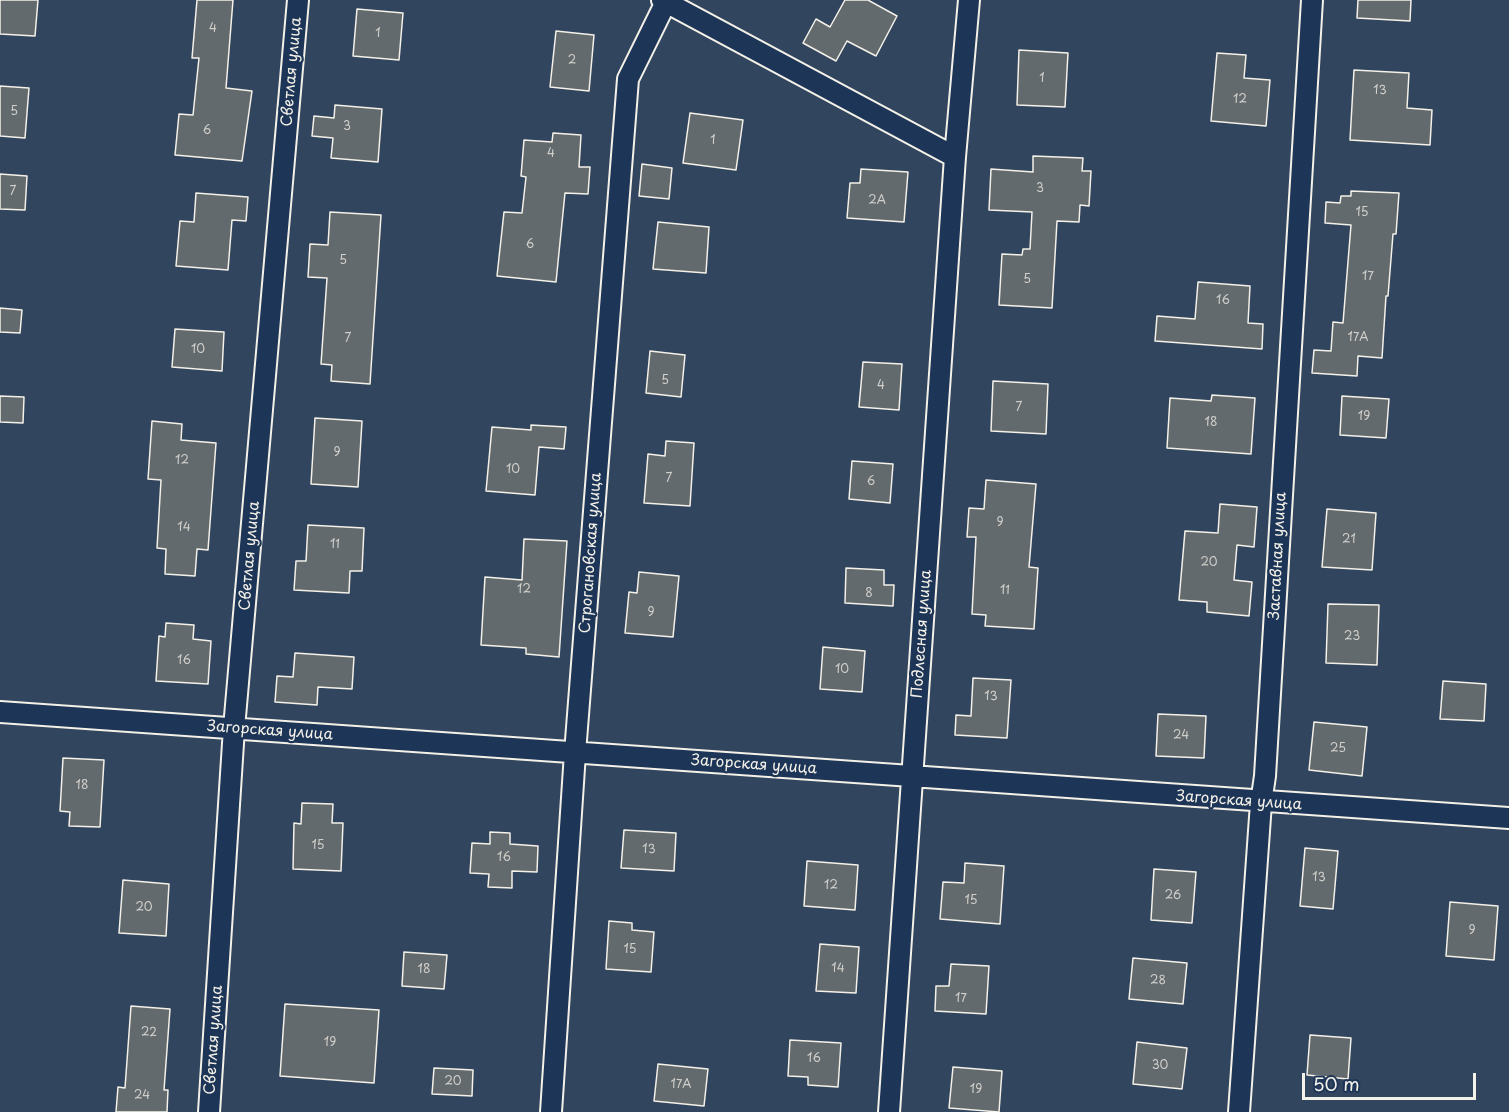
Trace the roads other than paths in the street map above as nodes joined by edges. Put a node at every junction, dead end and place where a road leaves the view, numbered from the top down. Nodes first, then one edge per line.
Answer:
1 (298, 0) edge
2 (969, 0) edge
3 (1312, 0) edge
4 (664, 1) edge
5 (955, 157) junction
6 (0, 711) edge
7 (234, 728) junction
8 (575, 753) junction
9 (912, 777) junction
10 (1261, 803) junction
11 (1509, 818) edge
12 (209, 1112) edge
13 (551, 1112) edge
14 (889, 1112) edge
15 (1239, 1112) edge

1 - 7 street, Светлая улица
2 - 5 street, Подлесная улица
3 - 10 street, Заставная улица
4 - 5 street
4 - 8 street, Строгановская улица
5 - 9 street, Подлесная улица
6 - 7 street, Загорская улица
7 - 8 street, Загорская улица
7 - 12 street, Светлая улица
8 - 9 street, Загорская улица
8 - 13 street, Строгановская улица
9 - 10 street, Загорская улица
9 - 14 street, Подлесная улица
10 - 11 street, Загорская улица
10 - 15 street, Заставная улица

